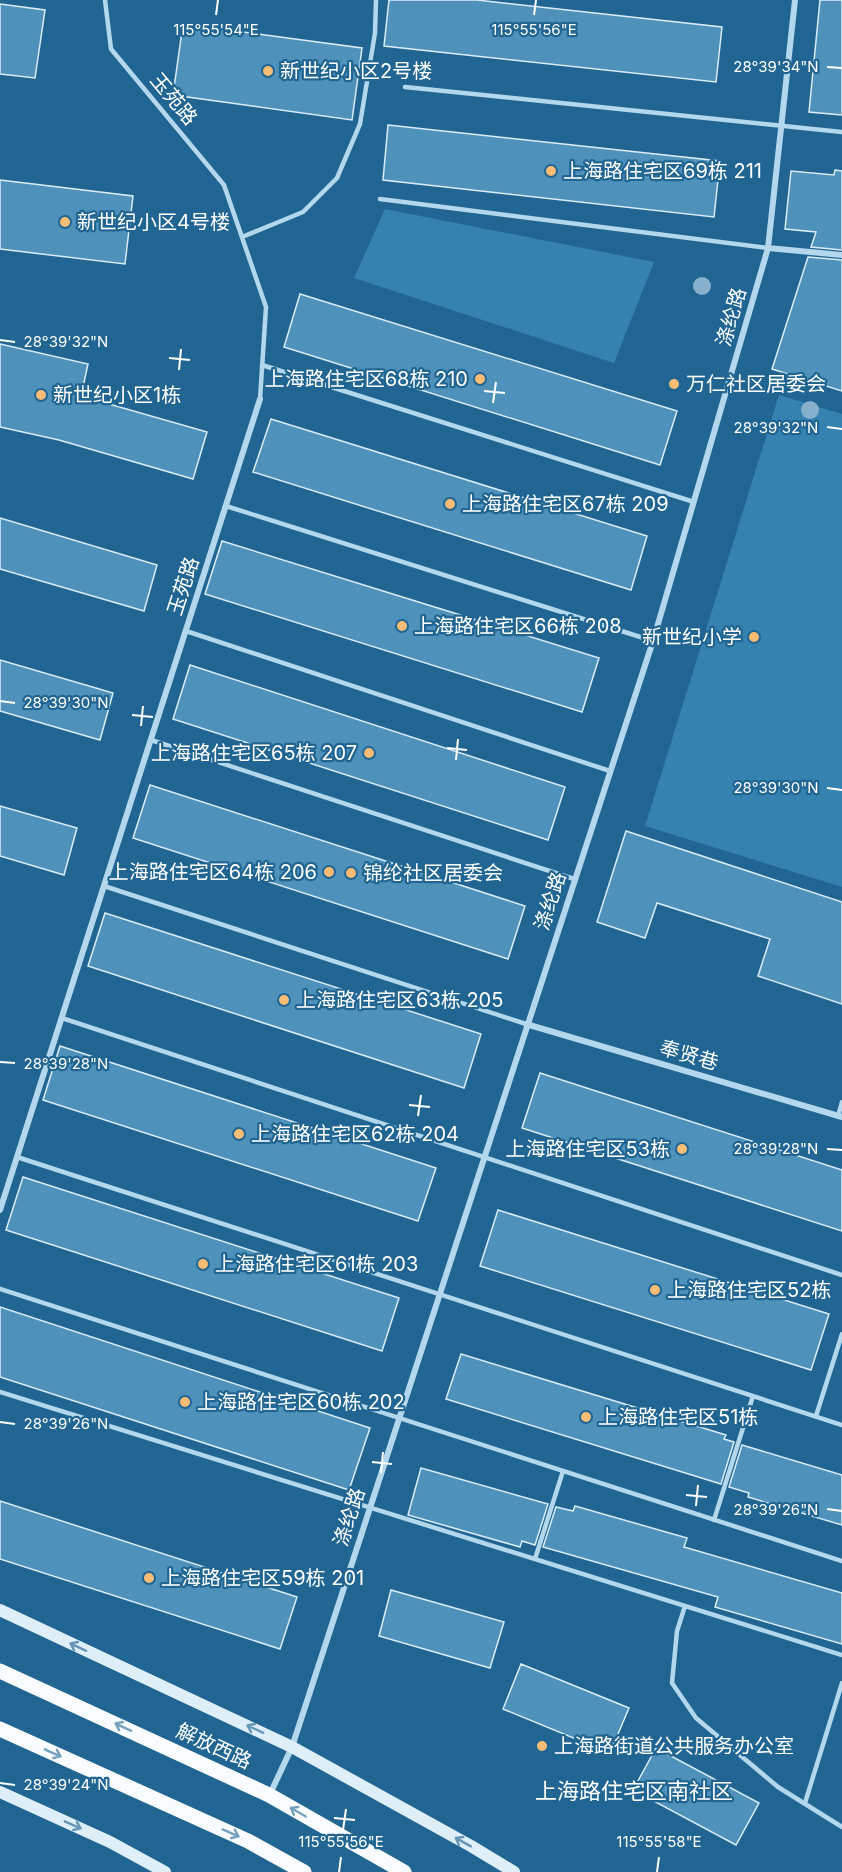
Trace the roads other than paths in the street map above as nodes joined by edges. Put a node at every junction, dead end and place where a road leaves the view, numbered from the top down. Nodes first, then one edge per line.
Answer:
1 (105, 0) edge
2 (376, 0) edge
3 (795, 0) edge
4 (405, 87) dead end
5 (781, 126) junction
6 (842, 132) edge
7 (380, 199) dead end
8 (242, 237) junction
9 (768, 248) junction
10 (842, 255) edge
11 (262, 365) junction
12 (260, 399) joint
13 (694, 502) junction
14 (226, 506) junction
15 (186, 631) junction
16 (653, 641) junction
17 (151, 740) junction
18 (610, 771) junction
19 (574, 879) junction
20 (104, 886) junction
21 (62, 1018) junction
22 (526, 1024) junction
23 (842, 1102) edge
24 (840, 1117) edge
25 (483, 1156) junction
26 (17, 1157) junction
27 (0, 1210) edge
28 (842, 1275) edge
29 (0, 1289) edge
30 (439, 1294) junction
31 (842, 1334) edge
32 (0, 1392) edge
33 (753, 1396) junction
34 (816, 1416) junction
35 (399, 1418) junction
36 (842, 1425) edge
37 (563, 1471) junction
38 (370, 1508) junction
39 (714, 1520) junction
40 (536, 1559) junction
41 (842, 1561) edge
42 (685, 1606) junction
43 (0, 1610) edge
44 (842, 1655) edge
45 (0, 1671) edge
46 (842, 1683) edge
47 (0, 1729) edge
48 (292, 1747) junction
49 (0, 1792) edge
50 (269, 1795) junction
51 (805, 1803) junction
52 (842, 1827) edge
53 (165, 1872) edge
54 (304, 1872) edge
55 (404, 1872) edge
56 (513, 1872) edge

1 - 8 lane, 玉苑路
2 - 8 lane
3 - 5 street, 涤纶路
4 - 5 lane
5 - 6 lane
5 - 9 street, 涤纶路
7 - 9 lane
8 - 11 lane, 玉苑路
9 - 10 street
9 - 13 street, 涤纶路
11 - 12 lane, 玉苑路
11 - 13 lane
12 - 14 street, 玉苑路
13 - 16 street, 涤纶路
14 - 15 street, 玉苑路
14 - 16 lane
15 - 17 street, 玉苑路
15 - 18 lane
16 - 18 street, 涤纶路
17 - 19 lane
17 - 20 street, 玉苑路
18 - 19 street, 涤纶路
19 - 22 street, 涤纶路
20 - 21 street, 玉苑路
20 - 22 lane
21 - 25 lane
21 - 26 street, 玉苑路
22 - 24 street, 奉贤巷
22 - 25 street, 涤纶路
23 - 24 lane
25 - 28 lane
25 - 30 street, 涤纶路
26 - 27 street, 玉苑路
26 - 30 lane
29 - 35 lane
30 - 33 lane
30 - 35 street, 涤纶路
31 - 34 lane
32 - 38 lane
33 - 34 lane
33 - 39 lane
34 - 36 lane
35 - 37 lane
35 - 38 street, 涤纶路
37 - 39 lane
37 - 40 lane
38 - 40 lane
38 - 48 street, 涤纶路
39 - 41 lane
40 - 42 lane
42 - 44 lane
42 - 51 lane
48 -> 43 main road
50 -> 45 main road, 解放西路
46 - 51 lane
47 -> 54 main road
48 - 50 street, 涤纶路
56 -> 48 main road
49 -> 53 main road
55 -> 50 main road, 解放西路
51 - 52 lane

